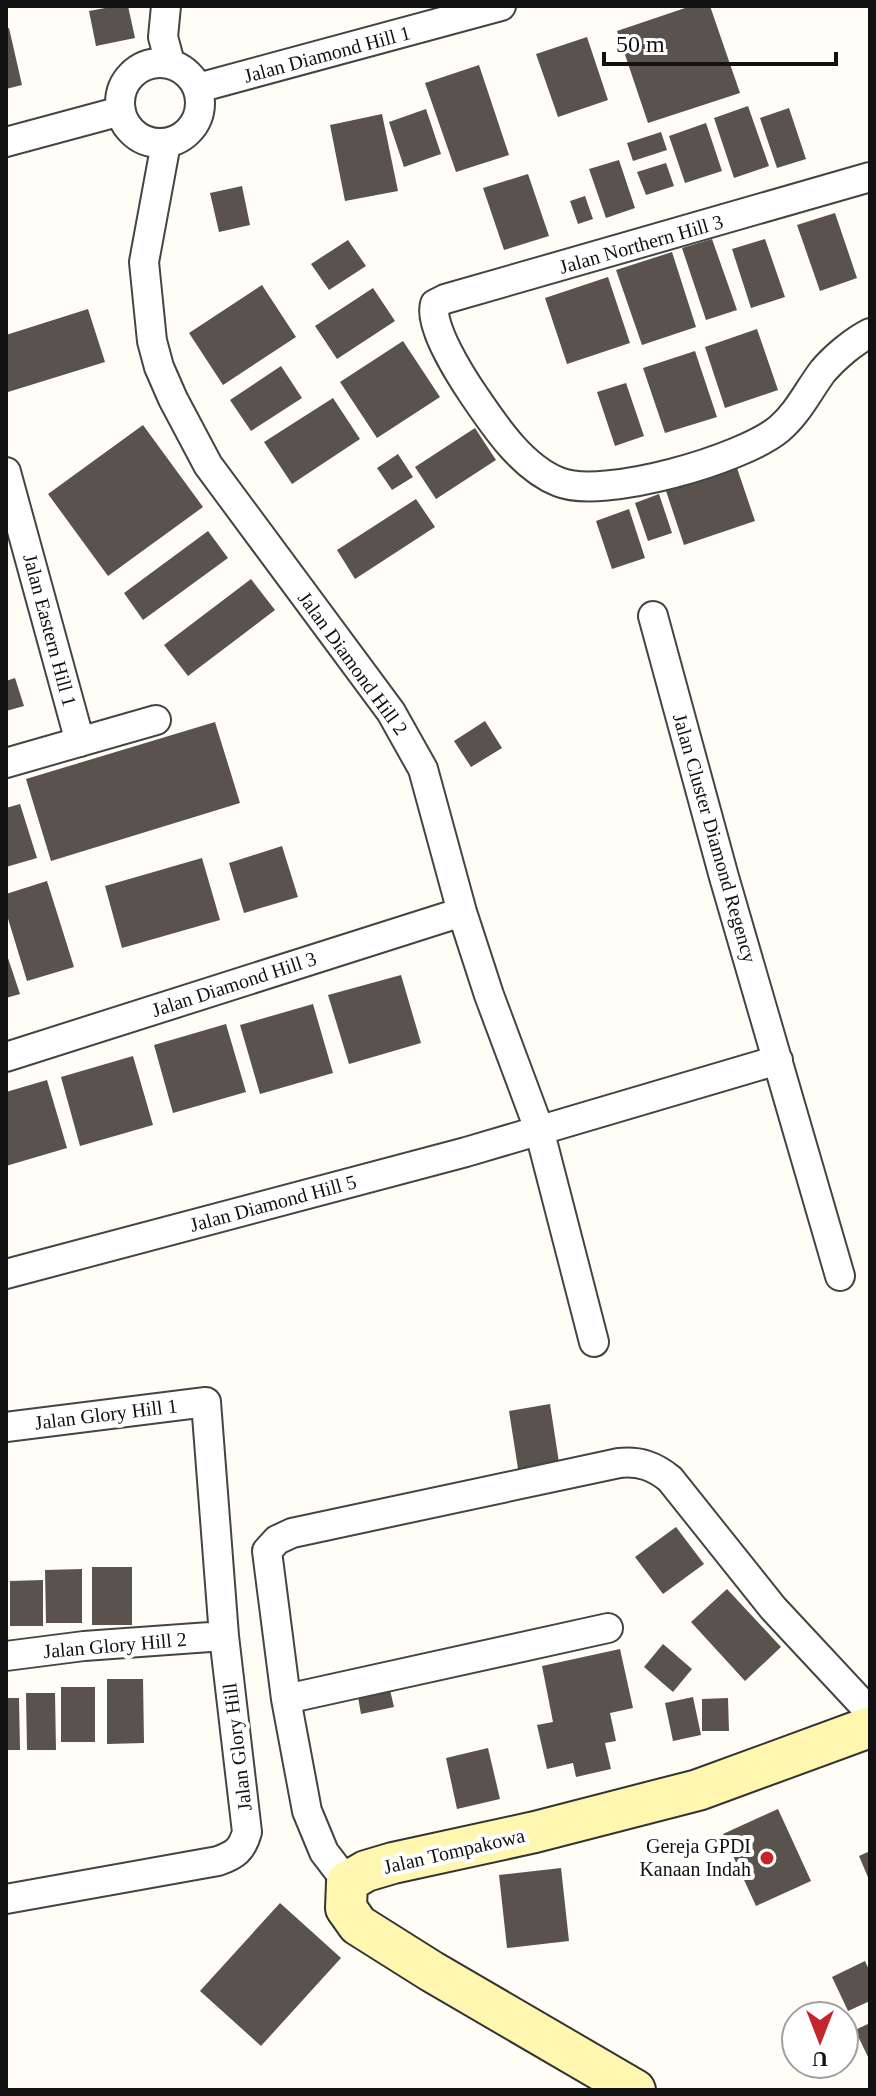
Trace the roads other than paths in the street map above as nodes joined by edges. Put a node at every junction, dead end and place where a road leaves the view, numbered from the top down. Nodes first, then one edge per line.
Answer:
1 (166, 6) edge
2 (501, 6) edge
3 (170, 63) junction
4 (198, 88) junction
5 (121, 111) junction
6 (6, 142) edge
7 (166, 143) junction
8 (870, 177) edge
9 (870, 333) edge
10 (6, 472) edge
11 (653, 616) dead end
12 (156, 720) dead end
13 (80, 742) junction
14 (6, 763) edge
15 (462, 912) junction
16 (6, 1057) edge
17 (778, 1060) junction
18 (539, 1129) junction
19 (6, 1274) edge
20 (840, 1276) dead end
21 (594, 1342) dead end
22 (206, 1402) joint
23 (6, 1427) edge
24 (608, 1628) dead end
25 (224, 1636) junction
26 (6, 1656) edge
27 (286, 1699) junction
28 (870, 1712) edge
29 (870, 1727) edge
30 (347, 1882) junction
31 (6, 1899) edge
32 (635, 2090) edge

1 - 3 street
2 - 4 street, Jalan Diamond Hill 1
3 - 4 street
3 - 5 street
4 - 7 street
5 - 6 street
5 - 7 street
7 - 15 street, Jalan Diamond Hill 2
8 - 9 street, Jalan Northern Hill 3
10 - 13 street, Jalan Eastern Hill 1
11 - 17 street, Jalan Cluster Diamond Regency
12 - 13 street
13 - 14 street
15 - 16 street, Jalan Diamond Hill 3
15 - 18 street, Jalan Diamond Hill 2
17 - 18 street
17 - 20 street, Jalan Cluster Diamond Regency
18 - 19 street, Jalan Diamond Hill 5
18 - 21 street, Jalan Diamond Hill 2
22 - 23 street, Jalan Glory Hill 1
22 - 25 street, Jalan Glory Hill
24 - 27 street
25 - 26 street, Jalan Glory Hill 2
25 - 31 street, Jalan Glory Hill
27 - 28 street
27 - 30 street
29 - 30 street, Jalan Tompakowa
30 - 32 street

